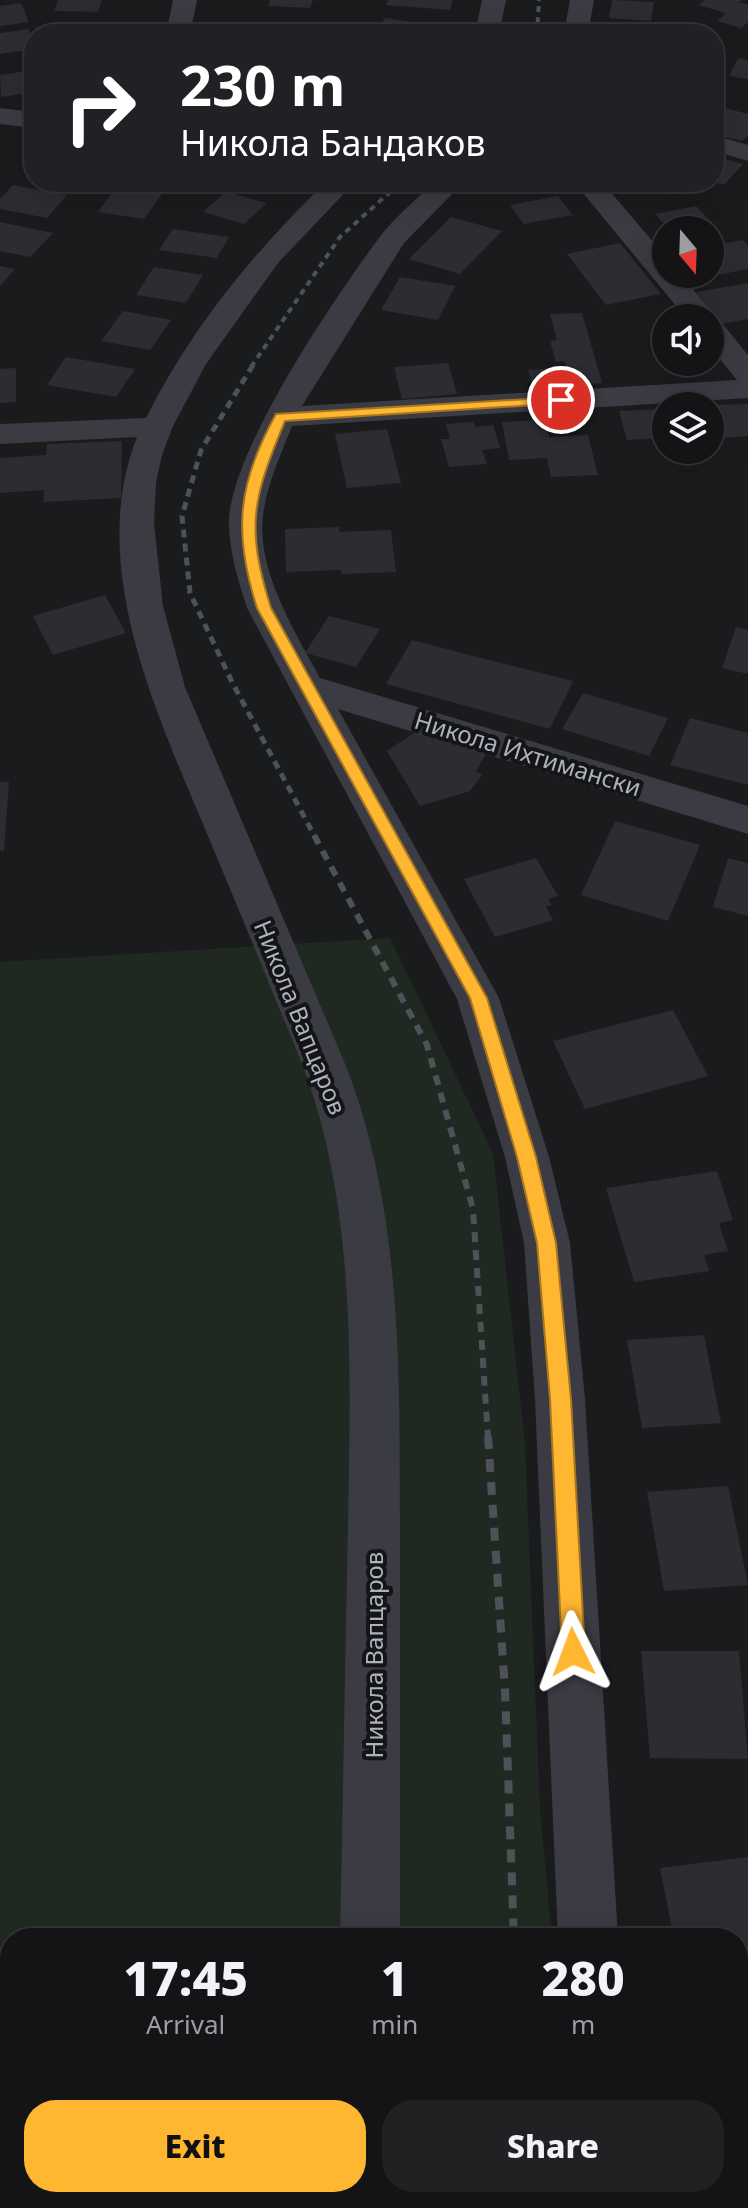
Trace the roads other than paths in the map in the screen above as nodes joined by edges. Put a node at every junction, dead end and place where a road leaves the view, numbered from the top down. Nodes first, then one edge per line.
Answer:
1 (185, 0) edge
2 (494, 0) edge
3 (582, 0) edge
4 (180, 24) edge
5 (489, 24) edge
6 (578, 24) edge
7 (0, 116) edge
8 (24, 119) edge
9 (724, 146) edge
10 (748, 153) edge
11 (331, 192) edge
12 (440, 192) edge
13 (596, 192) edge
14 (690, 304) edge
15 (724, 345) edge
16 (748, 374) edge
17 (748, 389) edge
18 (280, 417) junction
19 (156, 427) junction
20 (0, 434) edge
21 (309, 687) junction
22 (748, 820) edge
23 (370, 1928) edge
24 (587, 1928) edge

1 - 4 street
2 - 5 street
3 - 6 street
7 - 8 street
9 - 10 street
11 - 19 street, Никола Вапцаров
12 - 18 street
13 - 14 street
15 - 16 street
17 - 18 street
18 - 21 street
19 - 20 street
19 - 23 street, Никола Вапцаров
21 - 22 street, Никола Ихтимански
21 - 24 street

